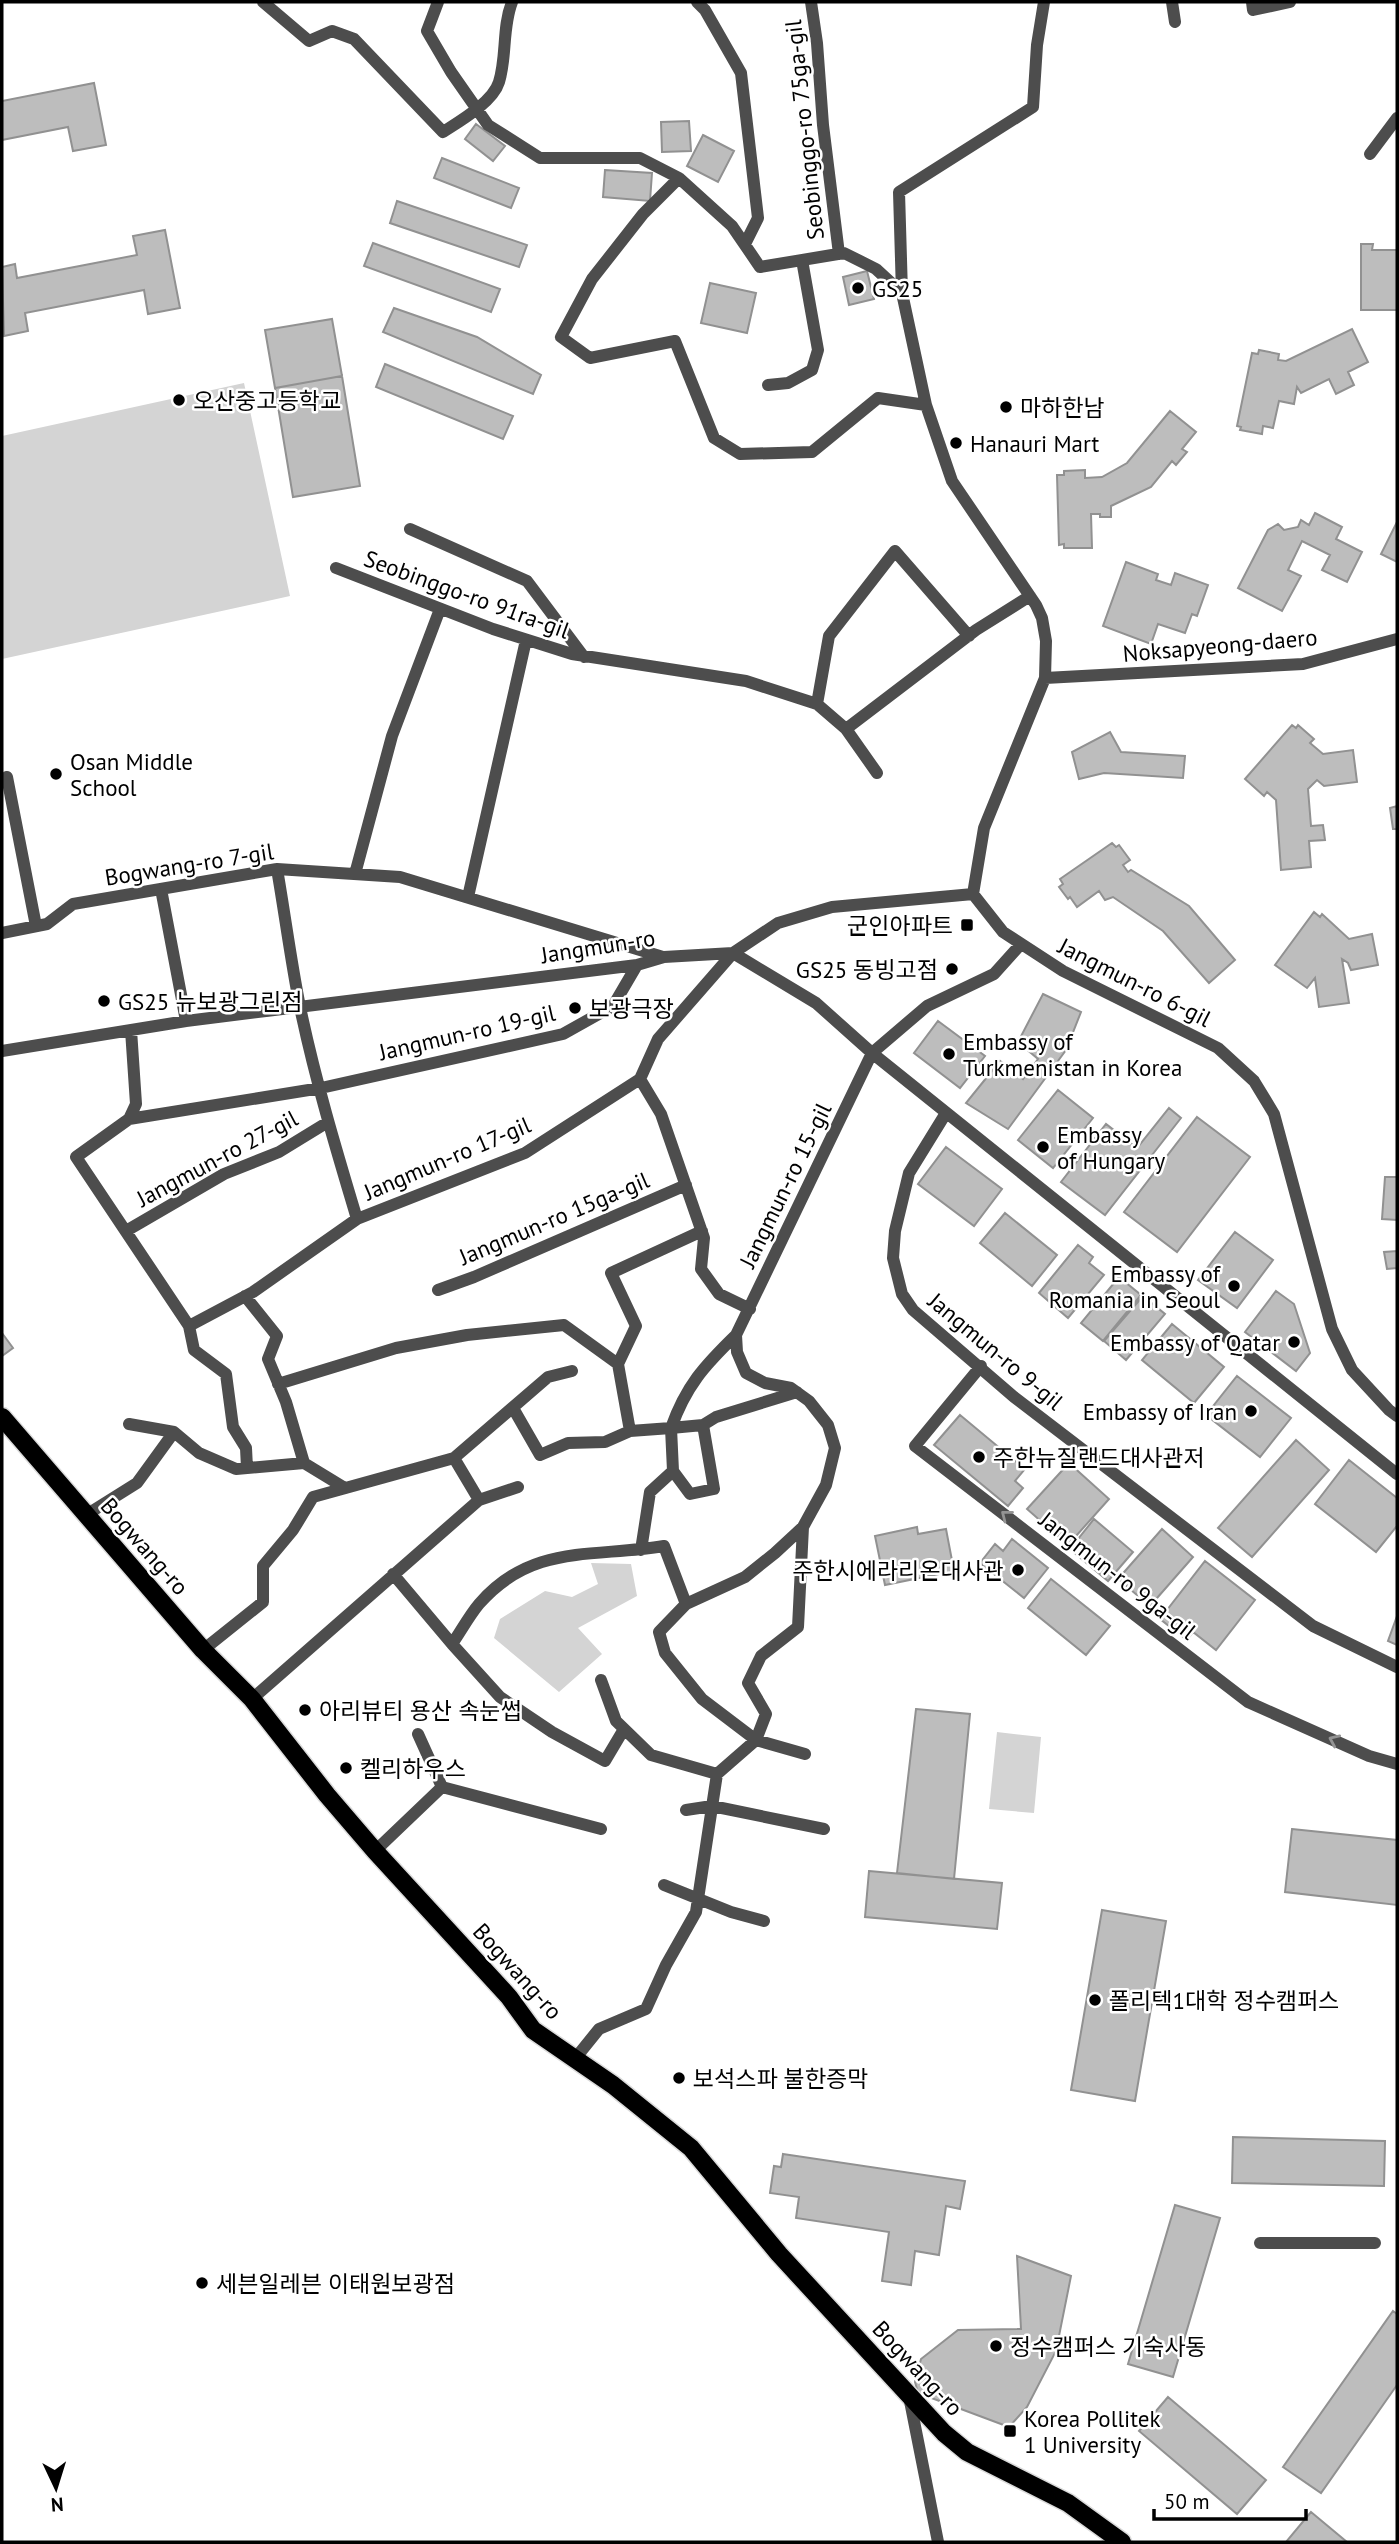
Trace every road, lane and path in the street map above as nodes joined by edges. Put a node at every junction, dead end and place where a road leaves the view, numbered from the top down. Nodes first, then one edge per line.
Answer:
1 (264, 2) edge
2 (438, 2) edge
3 (512, 2) edge
4 (697, 2) edge
5 (811, 2) edge
6 (1044, 2) edge
7 (1172, 2) edge
8 (1252, 2) edge
9 (1290, 2) edge
10 (1175, 22) dead end
11 (477, 110) junction
12 (1397, 118) edge
13 (1370, 154) dead end
14 (679, 178) junction
15 (745, 244) junction
16 (839, 254) junction
17 (802, 260) junction
18 (902, 293) junction
19 (768, 385) dead end
20 (926, 405) junction
21 (410, 529) dead end
22 (336, 568) dead end
23 (1030, 596) junction
24 (440, 609) junction
25 (969, 636) junction
26 (1397, 639) edge
27 (526, 640) junction
28 (584, 657) junction
29 (1045, 678) junction
30 (817, 704) junction
31 (846, 729) junction
32 (877, 773) dead end
33 (6, 777) dead end
34 (277, 869) junction
35 (355, 874) junction
36 (161, 889) junction
37 (974, 894) junction
38 (468, 897) junction
39 (36, 926) junction
40 (2, 933) edge
41 (1021, 944) junction
42 (733, 953) junction
43 (664, 957) junction
44 (637, 965) junction
45 (300, 1008) junction
46 (186, 1021) junction
47 (131, 1030) junction
48 (2, 1051) edge
49 (872, 1053) junction
50 (640, 1079) junction
51 (321, 1087) junction
52 (946, 1113) junction
53 (129, 1119) junction
54 (328, 1122) junction
55 (686, 1185) junction
56 (356, 1220) junction
57 (126, 1231) junction
58 (702, 1231) junction
59 (438, 1290) dead end
60 (245, 1296) junction
61 (750, 1309) junction
62 (189, 1326) junction
63 (736, 1335) junction
64 (618, 1364) junction
65 (981, 1366) junction
66 (572, 1371) dead end
67 (278, 1384) junction
68 (797, 1392) junction
69 (513, 1408) junction
70 (2, 1416) edge
71 (1397, 1416) edge
72 (128, 1424) dead end
73 (703, 1425) junction
74 (671, 1428) junction
75 (630, 1431) junction
76 (174, 1432) junction
77 (454, 1458) junction
78 (304, 1463) junction
79 (247, 1468) junction
80 (673, 1471) junction
81 (1397, 1474) edge
82 (518, 1487) dead end
83 (345, 1488) junction
84 (479, 1500) junction
85 (86, 1515) junction
86 (803, 1527) junction
87 (641, 1550) junction
88 (393, 1574) junction
89 (686, 1604) junction
90 (452, 1644) junction
91 (203, 1650) junction
92 (1397, 1667) edge
93 (601, 1680) dead end
94 (252, 1699) junction
95 (624, 1729) junction
96 (418, 1734) dead end
97 (756, 1740) junction
98 (805, 1755) dead end
99 (1397, 1764) edge
100 (717, 1774) junction
101 (442, 1787) junction
102 (712, 1805) junction
103 (686, 1810) dead end
104 (601, 1829) dead end
105 (824, 1829) dead end
106 (375, 1851) junction
107 (664, 1885) dead end
108 (697, 1899) junction
109 (764, 1921) dead end
110 (574, 2060) junction
111 (1375, 2242) dead end
112 (1260, 2243) dead end
113 (909, 2396) junction
114 (938, 2542) edge
115 (1122, 2542) edge

1 - 11 street
2 - 11 street
3 - 11 street
4 - 15 street
5 - 16 street, Seobinggo-ro 75ga-gil
6 - 18 street
7 - 10 street
8 - 9 street
11 - 14 street
12 - 13 street
14 - 15 street
14 - 20 street
15 - 17 street
16 - 17 street
16 - 18 street
17 - 19 street
18 - 20 street
20 - 23 street
21 - 28 street, Seobinggo-ro 91ra-gil
22 - 24 street, Seobinggo-ro 91ra-gil
23 - 25 street
23 - 29 street
24 - 27 street, Seobinggo-ro 91ra-gil
24 - 35 street
25 - 30 street
25 - 31 street
26 - 29 street, Noksapyeong-daero
27 - 28 street, Seobinggo-ro 91ra-gil
27 - 38 street
28 - 30 street, Seobinggo-ro 91ra-gil
29 - 37 street
30 - 31 street, Seobinggo-ro 91ra-gil
31 - 32 street, Seobinggo-ro 91ra-gil
33 - 39 street
34 - 35 street, Bogwang-ro 7-gil
34 - 36 street, Bogwang-ro 7-gil
34 - 45 street
35 - 38 street, Bogwang-ro 7-gil
36 - 39 street, Bogwang-ro 7-gil
36 - 46 street
37 - 41 street, Jangmun-ro 6-gil
37 - 42 street
38 - 43 street, Bogwang-ro 7-gil
39 - 40 street, Bogwang-ro 7-gil
41 - 49 street
41 - 71 street, Jangmun-ro 6-gil
42 - 43 street, Jangmun-ro
42 - 49 street
42 - 50 street
43 - 44 street, Jangmun-ro
44 - 45 street, Jangmun-ro
44 - 51 street, Jangmun-ro 19-gil
45 - 46 street, Jangmun-ro
45 - 51 street
46 - 47 street, Jangmun-ro
47 - 48 street, Jangmun-ro
47 - 53 street
49 - 52 street
49 - 61 street, Jangmun-ro 15-gil
50 - 55 street, Jangmun-ro 15ga-gil
50 - 56 street, Jangmun-ro 17-gil
51 - 53 street, Jangmun-ro 19-gil
51 - 54 street
52 - 65 street, Jangmun-ro 9-gil
52 - 81 street
53 - 57 street, Jangmun-ro 27-gil
54 - 56 street
54 - 57 street, Jangmun-ro 27-gil
55 - 58 street, Jangmun-ro 15ga-gil
55 - 59 street, Jangmun-ro 15ga-gil
56 - 60 street, Jangmun-ro 17-gil
57 - 62 street, Jangmun-ro 27-gil
58 - 61 street, Jangmun-ro 15ga-gil
58 - 64 street
60 - 62 street, Jangmun-ro 17-gil
60 - 67 street
61 - 63 street, Jangmun-ro 15-gil
62 - 79 street, Jangmun-ro 27-gil
63 - 68 street
63 - 74 street, Jangmun-ro 15-gil
64 - 67 street
64 - 75 street
65 - 92 street, Jangmun-ro 9-gil
99 -> 65 street, Jangmun-ro 9ga-gil
66 - 69 street
67 - 78 street
68 - 73 street
68 - 86 street
69 - 75 street
69 - 77 street
70 - 85 main road, Bogwang-ro
72 - 76 street
73 - 74 street
73 - 80 street
74 - 75 street
74 - 80 street
76 - 79 street
76 - 85 street
77 - 83 street
77 - 84 street
78 - 79 street
78 - 83 street
80 - 87 street
82 - 84 street
83 - 91 street
84 - 88 street
85 - 91 main road, Bogwang-ro
86 - 89 street
86 - 97 street
87 - 89 street
87 - 90 street
88 - 90 street
88 - 94 street
89 - 97 street
90 - 95 street
91 - 94 main road, Bogwang-ro
93 - 95 street
94 - 106 main road, Bogwang-ro
95 - 100 street
96 - 101 street
97 - 98 street
97 - 100 street
100 - 102 street
101 - 104 street
101 - 106 street
102 - 103 street
102 - 105 street
102 - 108 street
106 - 110 main road, Bogwang-ro
107 - 108 street
108 - 109 street
108 - 110 street
110 - 113 main road, Bogwang-ro
111 - 112 street
113 - 114 street
113 - 115 main road, Bogwang-ro

